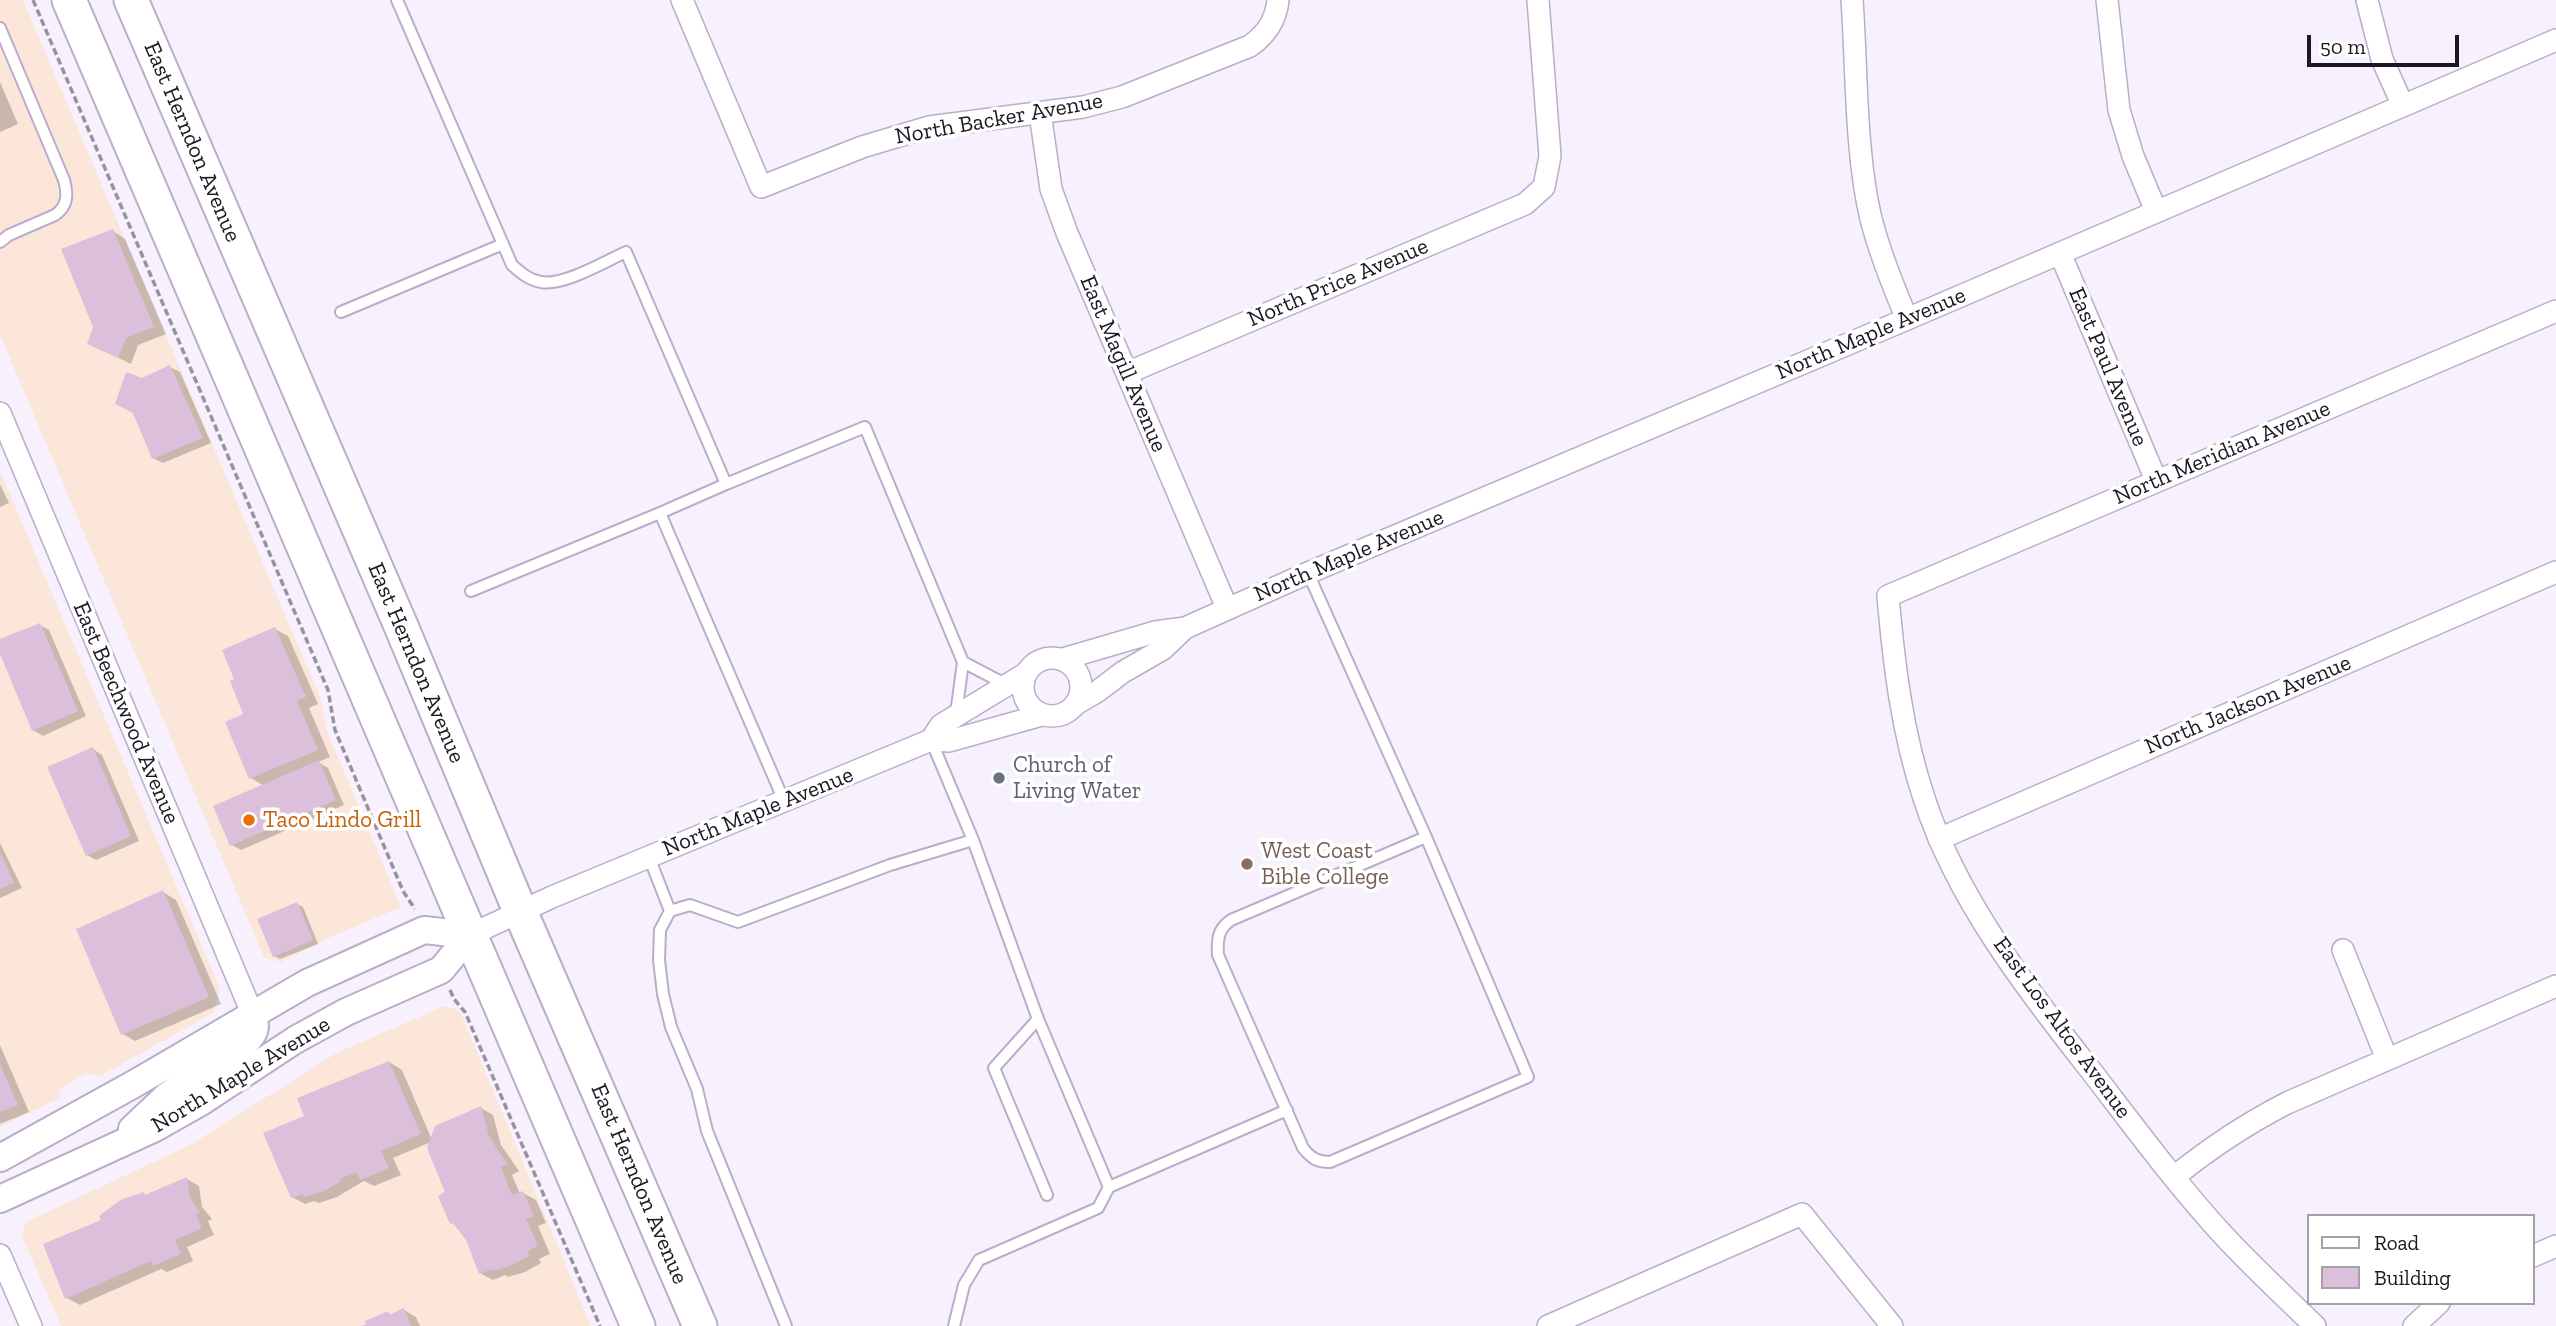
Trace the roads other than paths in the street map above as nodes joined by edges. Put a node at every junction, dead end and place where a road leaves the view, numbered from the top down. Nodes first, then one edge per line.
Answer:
1 (69, 0) edge
2 (131, 0) edge
3 (397, 0) edge
4 (682, 0) edge
5 (1278, 0) edge
6 (1538, 0) edge
7 (1852, 0) edge
8 (2106, 0) edge
9 (2367, 0) edge
10 (0, 29) edge
11 (2556, 40) edge
12 (2403, 106) junction
13 (1040, 113) junction
14 (2156, 211) junction
15 (0, 242) edge
16 (503, 244) junction
17 (2060, 253) junction
18 (2556, 311) edge
19 (341, 312) dead end
20 (1907, 320) junction
21 (1127, 373) junction
22 (0, 413) edge
23 (2156, 480) junction
24 (726, 484) junction
25 (660, 513) junction
26 (2556, 572) edge
27 (1308, 573) junction
28 (471, 591) dead end
29 (1888, 596) joint
30 (1227, 608) junction
31 (1185, 628) junction
32 (1063, 659) junction
33 (963, 662) junction
34 (1016, 680) junction
35 (1076, 704) junction
36 (1042, 715) junction
37 (955, 717) junction
38 (931, 740) junction
39 (784, 801) junction
40 (1426, 837) junction
41 (1939, 839) junction
42 (973, 840) junction
43 (649, 857) junction
44 (520, 911) junction
45 (670, 911) junction
46 (470, 934) junction
47 (2343, 950) dead end
48 (2556, 986) edge
49 (252, 1013) junction
50 (1038, 1019) junction
51 (2387, 1059) junction
52 (1287, 1111) junction
53 (110, 1149) junction
54 (0, 1158) edge
55 (2174, 1177) junction
56 (1109, 1187) junction
57 (1047, 1195) dead end
58 (0, 1199) edge
59 (2556, 1246) edge
60 (0, 1255) edge
61 (2535, 1255) edge
62 (2437, 1305) edge
63 (1585, 1319) edge
64 (30, 1326) edge
65 (638, 1326) edge
66 (700, 1326) edge
67 (786, 1326) edge
68 (954, 1326) edge
69 (1548, 1326) edge
70 (1892, 1326) edge
71 (2315, 1326) edge
72 (2414, 1326) edge

1 - 46 main road
2 - 44 main road, East Herndon Avenue
3 - 16 lane
4 - 13 street, North Backer Avenue
5 - 13 street, North Backer Avenue
6 - 21 street, North Price Avenue
7 - 20 street
8 - 14 street
9 - 12 street
10 - 15 lane
11 - 12 street, North Maple Avenue
12 - 14 street, North Maple Avenue
13 - 21 street, East Magill Avenue
14 - 17 street, North Maple Avenue
16 - 19 lane
16 - 24 lane
17 - 20 street, North Maple Avenue
17 - 23 street, East Paul Avenue
18 - 23 street, North Meridian Avenue
20 - 27 street, North Maple Avenue
21 - 30 street, East Magill Avenue
22 - 49 street, East Beechwood Avenue
23 - 29 street, North Meridian Avenue
24 - 25 lane
24 - 33 lane
25 - 28 lane
25 - 39 lane
26 - 41 street, North Jackson Avenue
27 - 30 street, North Maple Avenue
27 - 40 lane
29 - 41 street, East Los Altos Avenue
30 - 31 street, North Maple Avenue
31 - 32 street, North Maple Avenue
31 - 35 street, North Maple Avenue
32 - 34 street, North Maple Avenue
32 - 35 street
33 - 34 lane
33 - 37 lane
34 - 36 street
34 - 37 street, North Maple Avenue
35 - 36 street, North Maple Avenue
36 - 38 street, North Maple Avenue
37 - 38 street, North Maple Avenue
38 - 39 street, North Maple Avenue
38 - 42 lane
39 - 43 street, North Maple Avenue
40 - 52 lane
40 - 52 lane
41 - 55 street, East Los Altos Avenue
42 - 45 lane
42 - 50 lane
43 - 44 street, North Maple Avenue
43 - 45 lane
44 - 46 street, North Maple Avenue
44 - 66 main road, East Herndon Avenue
45 - 67 lane
46 - 49 street, North Maple Avenue
46 - 53 street, North Maple Avenue
46 - 65 main road
47 - 51 street
48 - 51 street
49 - 53 street
49 - 54 street, North Maple Avenue
50 - 56 lane
50 - 57 lane
51 - 55 street
52 - 56 lane
53 - 58 street, North Maple Avenue
55 - 71 street, East Los Altos Avenue
56 - 68 lane
59 - 61 street
60 - 64 street
62 - 72 street
63 - 69 street
63 - 70 street

